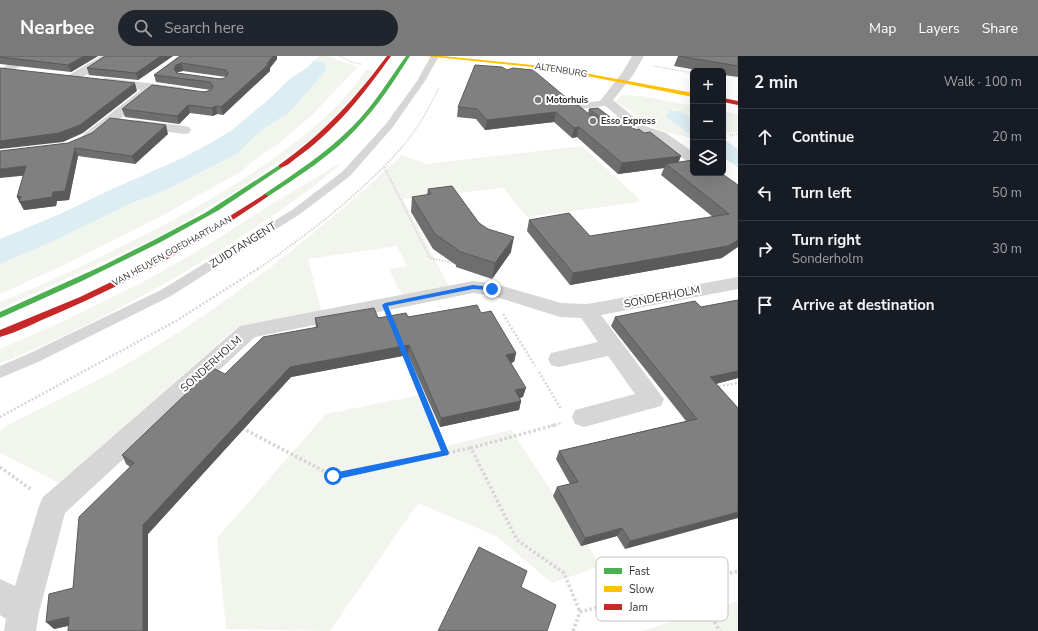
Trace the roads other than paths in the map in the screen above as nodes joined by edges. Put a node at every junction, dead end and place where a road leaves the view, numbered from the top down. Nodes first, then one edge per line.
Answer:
1 (109, 56) edge
2 (389, 56) edge
3 (408, 56) edge
4 (432, 56) edge
5 (484, 56) edge
6 (9, 57) edge
7 (30, 57) edge
8 (636, 59) edge
9 (3, 69) edge
10 (28, 72) edge
11 (58, 76) edge
12 (73, 78) junction
13 (624, 78) junction
14 (148, 84) junction
15 (690, 87) edge
16 (191, 92) edge
17 (726, 93) edge
18 (690, 94) edge
19 (738, 95) edge
20 (726, 101) edge
21 (607, 103) junction
22 (738, 103) edge
23 (110, 121) junction
24 (592, 122) edge
25 (184, 130) dead end
26 (78, 142) edge
27 (690, 156) edge
28 (738, 283) edge
29 (587, 311) junction
30 (0, 315) edge
31 (0, 334) edge
32 (613, 347) junction
33 (560, 359) dead end
34 (0, 372) edge
35 (577, 419) road end
36 (14, 613) edge

1 - 12 street
2 - 30 main road, VAN HEUVEN GOEDHARTLAAN
3 - 31 main road, VAN HEUVEN GOEDHARTLAAN
4 - 13 main road, ALTENBURG
4 - 34 lane, ZUIDTANGENT
5 - 13 main road, ALTENBURG
6 - 7 street
7 - 9 street
8 - 13 street
9 - 10 street
11 - 12 street
12 - 14 street
13 - 15 main road, ALTENBURG
13 - 18 main road, ALTENBURG
13 - 21 street
14 - 16 street
14 - 23 street
17 - 19 main road
20 - 22 main road
21 - 24 lane
21 - 27 street
23 - 25 street
23 - 26 street
28 - 29 street, SONDERHOLM
29 - 32 street
29 - 36 street, SONDERHOLM
32 - 33 street
32 - 35 street

